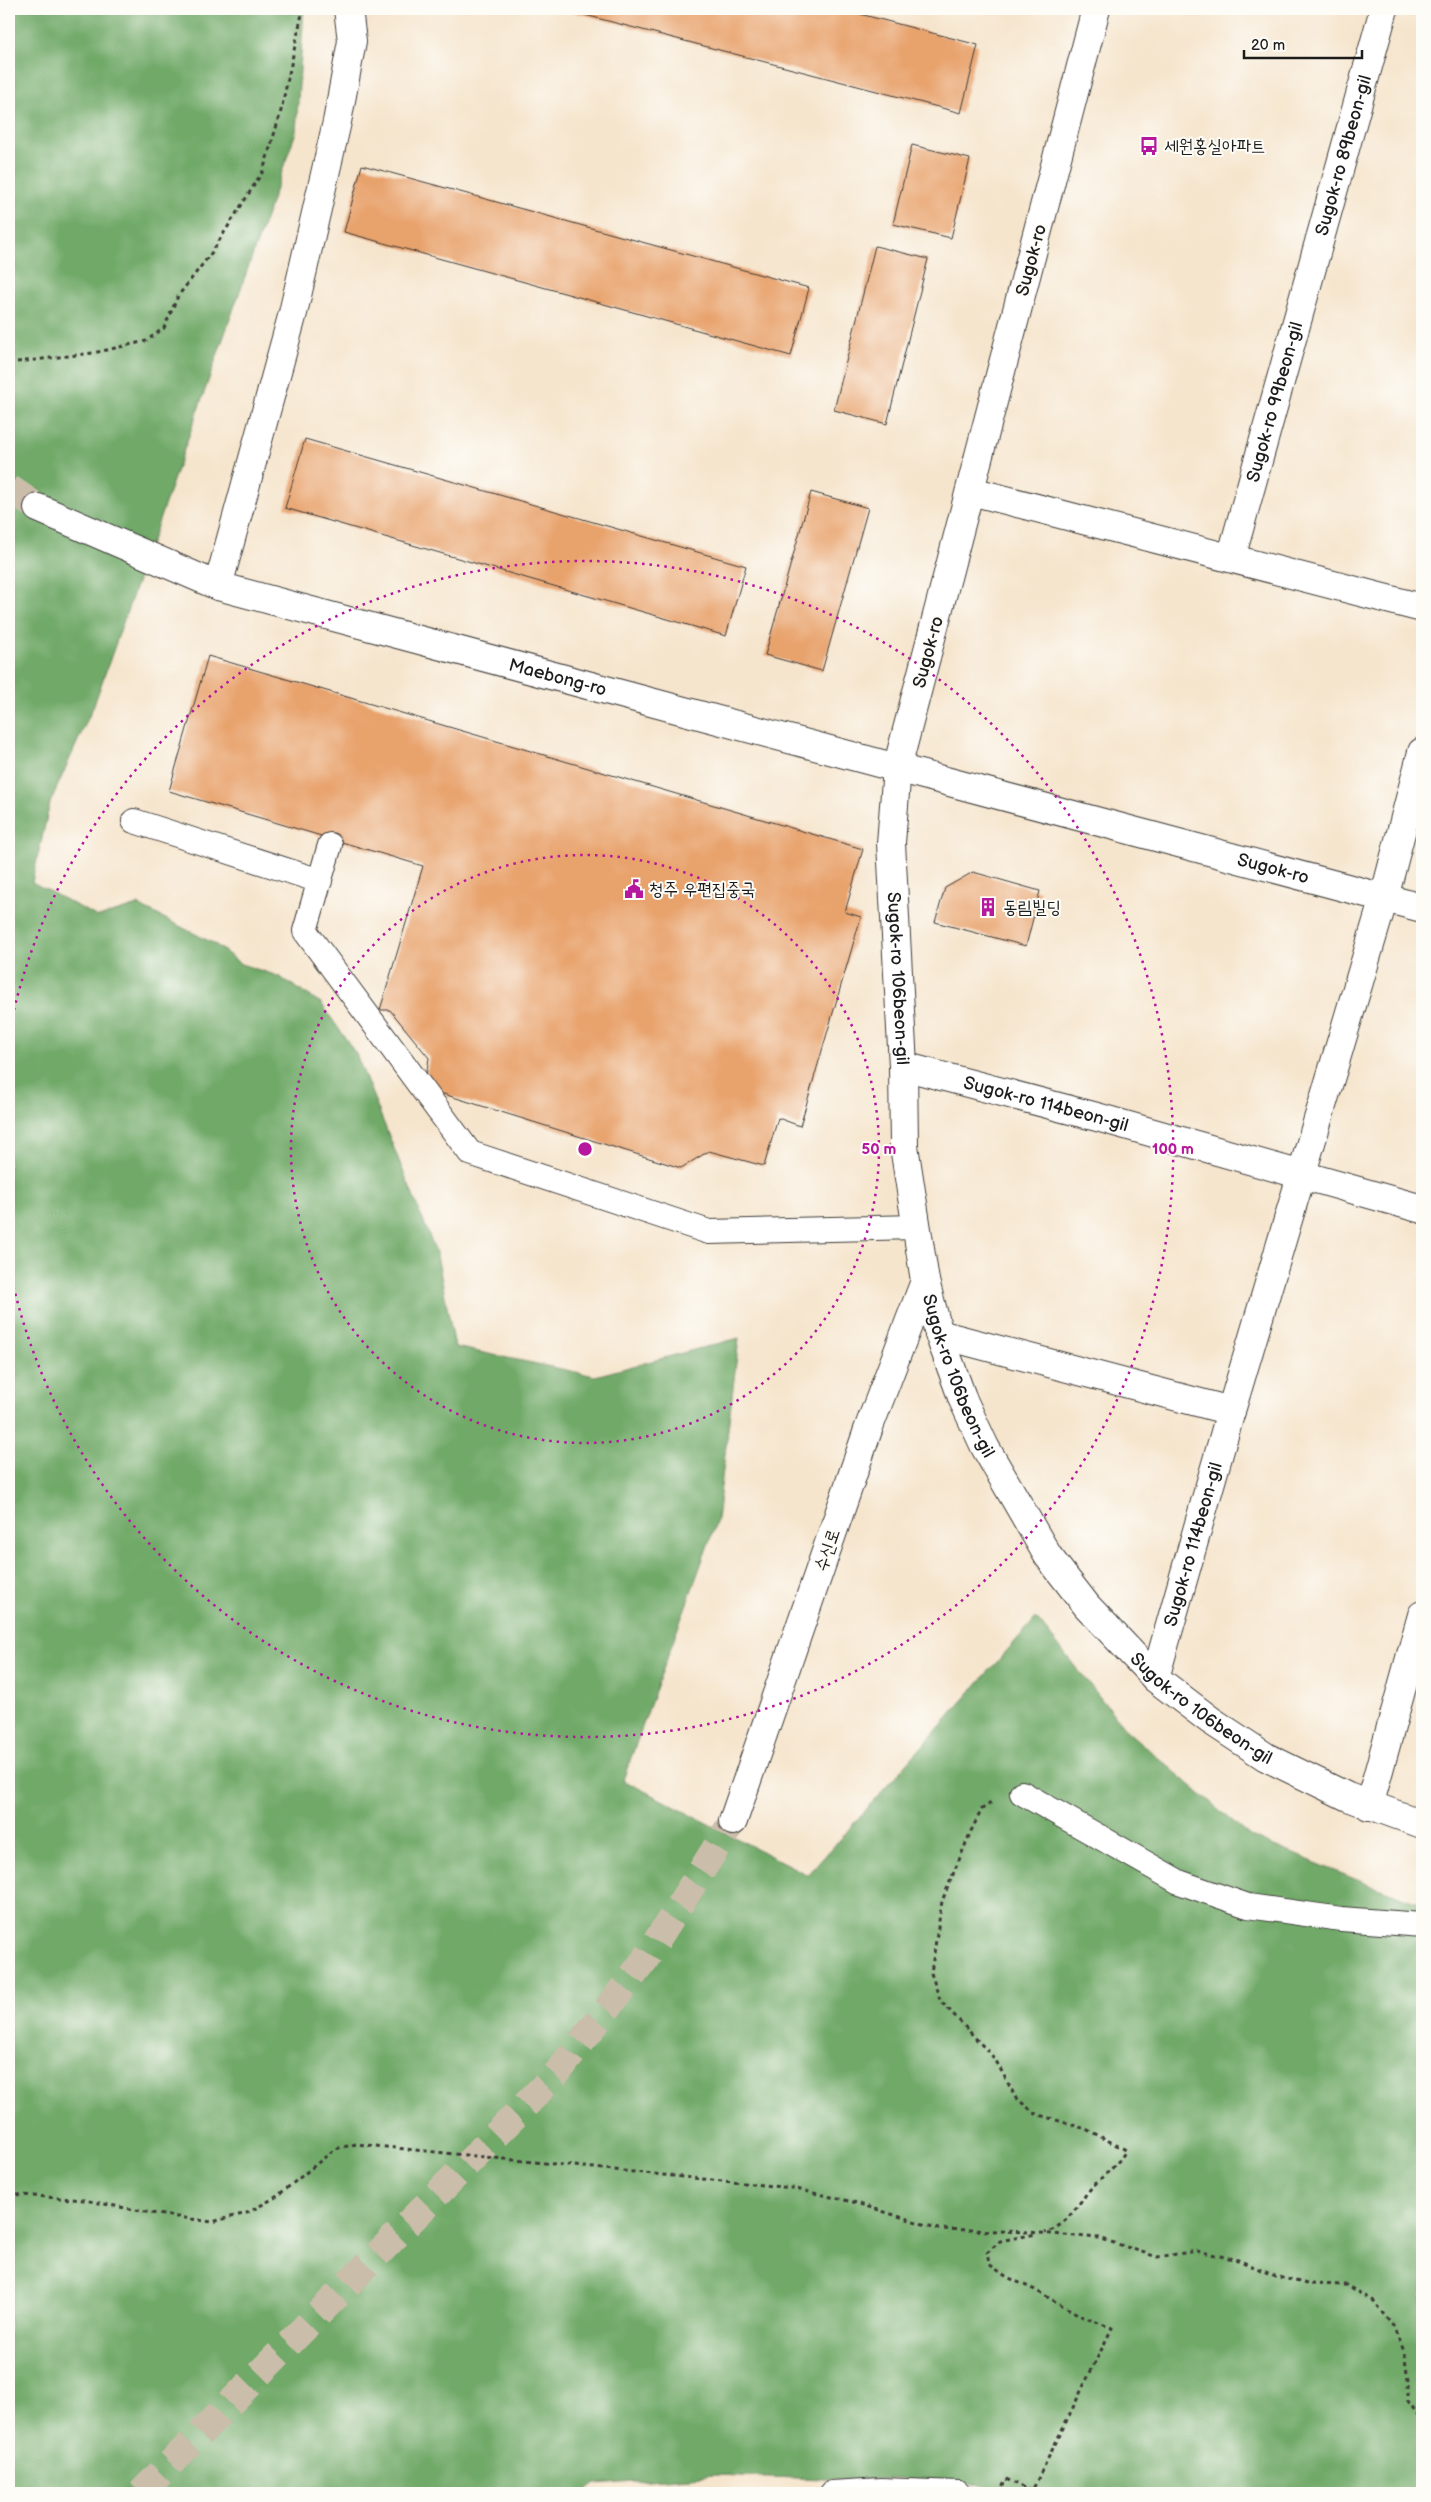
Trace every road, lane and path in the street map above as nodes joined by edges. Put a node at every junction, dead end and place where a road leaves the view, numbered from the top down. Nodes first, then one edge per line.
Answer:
1 (303, 9) edge
2 (348, 9) edge
3 (1096, 9) edge
4 (1384, 9) edge
5 (1319, 245) joint
6 (9, 363) edge
7 (971, 491) junction
8 (38, 508) tunnel mouth
9 (1231, 558) junction
10 (218, 586) junction
11 (1422, 608) edge
12 (1422, 752) edge
13 (897, 768) junction
14 (134, 822) dead end
15 (330, 845) dead end
16 (320, 881) junction
17 (1384, 898) junction
18 (1422, 908) edge
19 (903, 1066) junction
20 (1302, 1177) junction
21 (1422, 1209) edge
22 (917, 1227) junction
23 (925, 1280) junction
24 (939, 1334) junction
25 (1231, 1411) junction
26 (1422, 1615) edge
27 (1155, 1678) junction
28 (1022, 1793) joint
29 (1369, 1806) junction
30 (733, 1821) tunnel mouth
31 (1422, 1824) edge
32 (1422, 1925) edge
33 (9, 2194) edge
34 (1040, 2233) junction
35 (1422, 2422) edge
36 (832, 2493) edge
37 (958, 2493) edge
38 (1000, 2493) edge

1 - 6 path
2 - 10 street
3 - 7 street, Sugok-ro
4 - 5 street, Sugok-ro 89beon-gil
5 - 9 street, Sugok-ro 99beon-gil
7 - 9 street
7 - 13 street, Sugok-ro
8 - 10 street, Maebong-ro
9 - 11 street
10 - 13 street, Maebong-ro
12 - 17 street, Sugok-ro 114beon-gil
13 - 17 street, Sugok-ro
13 - 19 street, Sugok-ro 106beon-gil
14 - 16 lane
15 - 16 lane
16 - 22 lane
17 - 18 street, Sugok-ro
17 - 20 street, Sugok-ro 114beon-gil
19 - 20 street, Sugok-ro 114beon-gil
19 - 22 street, Sugok-ro 106beon-gil
20 - 21 street
20 - 25 street, Sugok-ro 114beon-gil
22 - 23 street, Sugok-ro 106beon-gil
23 - 24 street, Sugok-ro 106beon-gil
23 - 30 street, 수신로
24 - 25 street
24 - 27 street, Sugok-ro 106beon-gil
25 - 27 street, Sugok-ro 114beon-gil
26 - 29 street
27 - 29 street, Sugok-ro 106beon-gil
28 - 32 lane
28 - 34 path
29 - 31 street, Sugok-ro 106beon-gil
33 - 34 path
34 - 35 path
34 - 38 path
36 - 37 lane

